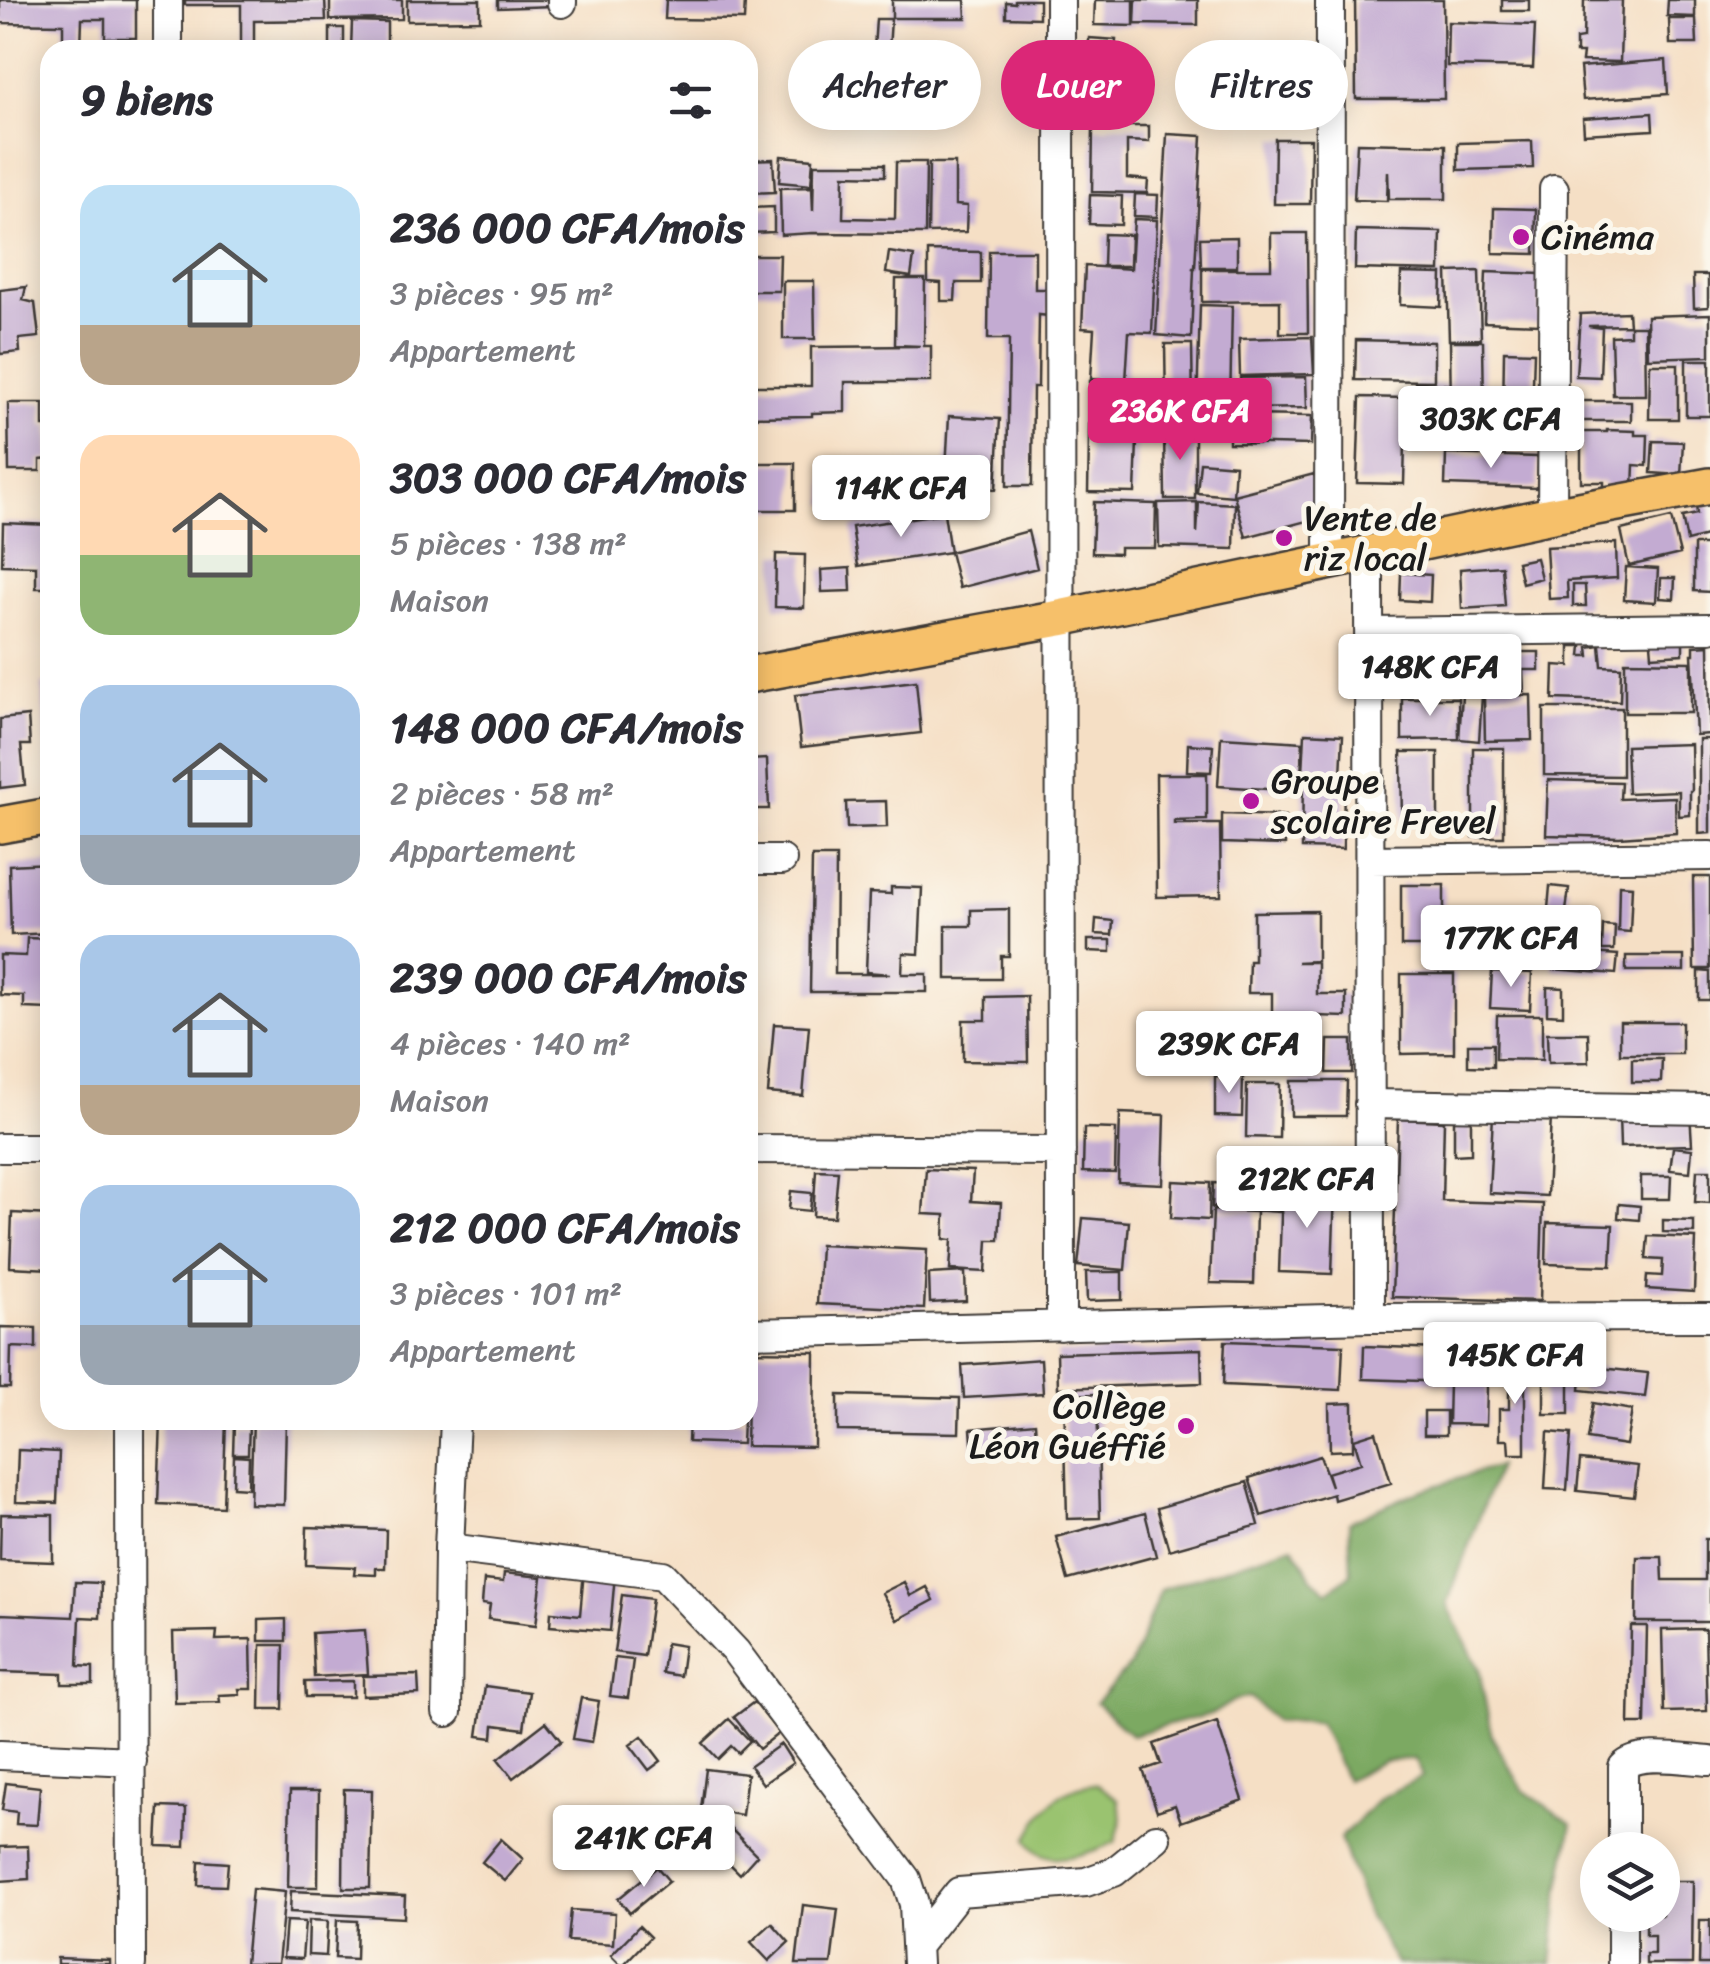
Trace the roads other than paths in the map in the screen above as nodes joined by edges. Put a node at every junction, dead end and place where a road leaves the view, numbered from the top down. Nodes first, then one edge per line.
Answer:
1 (168, 0) edge
2 (1060, 0) edge
3 (1330, 0) edge
4 (168, 40) edge
5 (1554, 189) dead end
6 (1710, 486) edge
7 (1552, 516) junction
8 (1370, 554) junction
9 (1329, 562) junction
10 (1060, 618) junction
11 (1710, 628) edge
12 (1370, 632) junction
13 (758, 674) edge
14 (40, 818) edge
15 (0, 825) edge
16 (1710, 856) edge
17 (758, 860) edge
18 (782, 860) dead end
19 (1370, 860) junction
20 (1369, 1104) junction
21 (1710, 1109) edge
22 (0, 1148) edge
23 (40, 1148) edge
24 (758, 1149) edge
25 (1061, 1150) junction
26 (1710, 1317) edge
27 (1370, 1318) junction
28 (1061, 1326) junction
29 (758, 1333) edge
30 (130, 1430) edge
31 (455, 1430) edge
32 (449, 1548) junction
33 (447, 1712) dead end
34 (0, 1755) edge
35 (132, 1761) junction
36 (1710, 1761) edge
37 (1622, 1832) edge
38 (1156, 1838) dead end
39 (1622, 1932) edge
40 (917, 1954) edge
41 (131, 1964) edge
42 (1622, 1964) edge

1 - 4 street
2 - 10 street
3 - 9 street
5 - 7 street
6 - 7 main road
7 - 8 main road
8 - 9 main road
8 - 12 street
9 - 10 main road
10 - 13 main road
10 - 25 street
11 - 12 street
12 - 19 street
14 - 15 main road
16 - 19 street
17 - 18 street
19 - 20 street
20 - 21 street
20 - 27 street
22 - 23 street
24 - 25 street
25 - 28 street
26 - 27 street
27 - 28 street
28 - 29 street
30 - 35 street
31 - 32 street
32 - 33 street
32 - 40 street
34 - 35 street
35 - 41 street
36 - 37 street
38 - 40 street
39 - 42 street

